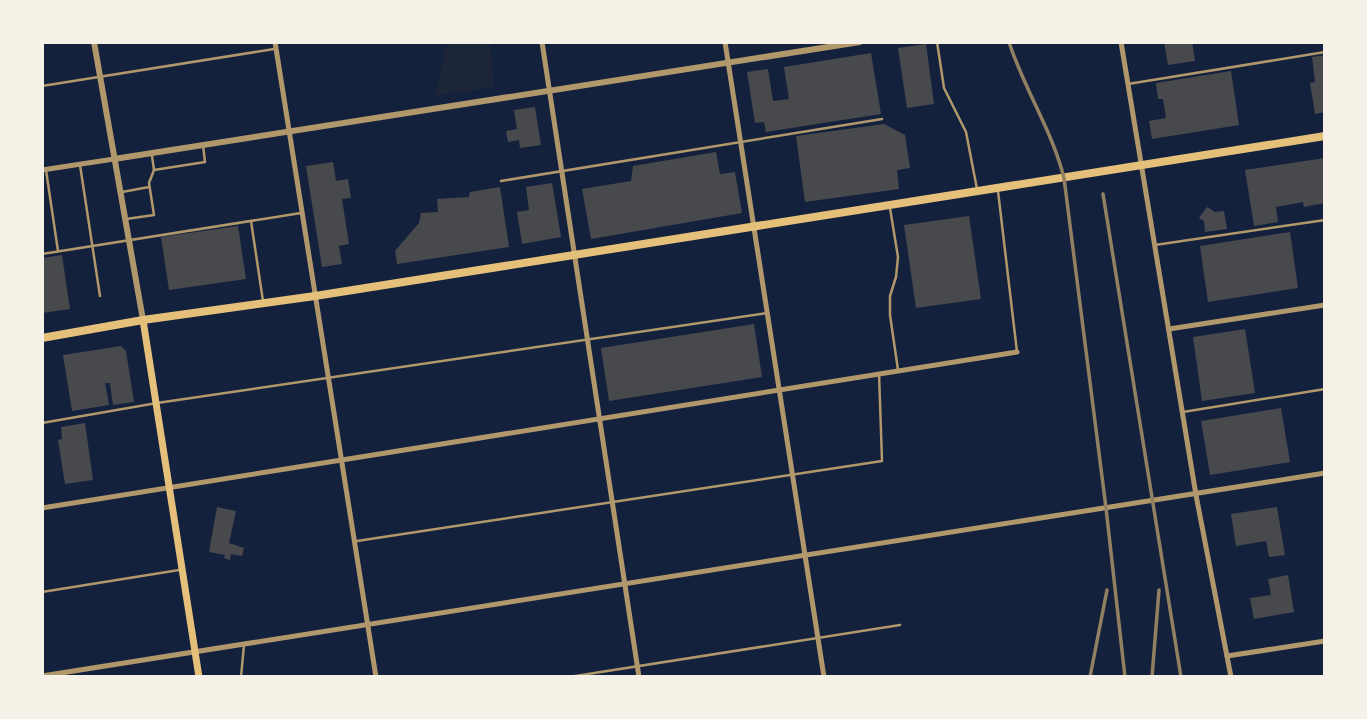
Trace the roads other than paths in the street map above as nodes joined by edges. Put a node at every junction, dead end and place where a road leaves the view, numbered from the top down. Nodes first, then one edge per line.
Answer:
1 (94, 42) edge
2 (542, 42) edge
3 (725, 42) edge
4 (860, 42) edge
5 (937, 42) edge
6 (1122, 42) edge
7 (275, 45) edge
8 (1325, 52) edge
9 (729, 63) junction
10 (100, 77) junction
11 (1128, 84) junction
12 (42, 86) edge
13 (550, 91) junction
14 (881, 119) dead end
15 (288, 132) junction
16 (1325, 136) edge
17 (740, 141) junction
18 (203, 145) junction
19 (151, 153) junction
20 (114, 159) junction
21 (80, 165) junction
22 (1142, 166) junction
23 (44, 170) edge
24 (154, 170) junction
25 (563, 171) junction
26 (501, 181) dead end
27 (149, 187) junction
28 (998, 188) junction
29 (978, 191) junction
30 (120, 192) junction
31 (890, 205) junction
32 (301, 213) junction
33 (125, 220) junction
34 (1325, 220) edge
35 (251, 221) junction
36 (753, 226) junction
37 (129, 240) junction
38 (93, 246) junction
39 (1154, 246) junction
40 (58, 251) junction
41 (42, 254) edge
42 (576, 255) junction
43 (100, 296) dead end
44 (315, 296) junction
45 (263, 303) junction
46 (1325, 305) edge
47 (767, 313) junction
48 (144, 320) junction
49 (1169, 329) junction
50 (42, 338) edge
51 (588, 339) junction
52 (1017, 352) joint
53 (898, 370) junction
54 (879, 373) junction
55 (328, 378) junction
56 (778, 389) junction
57 (1325, 389) edge
58 (157, 403) junction
59 (1182, 412) junction
60 (600, 419) junction
61 (42, 423) edge
62 (341, 460) junction
63 (1325, 473) edge
64 (793, 475) junction
65 (170, 488) junction
66 (1196, 495) junction
67 (612, 502) junction
68 (42, 508) edge
69 (354, 542) junction
70 (805, 555) junction
71 (183, 570) junction
72 (625, 584) junction
73 (42, 592) edge
74 (368, 625) junction
75 (900, 625) dead end
76 (818, 638) junction
77 (1325, 641) edge
78 (244, 645) junction
79 (195, 652) junction
80 (1227, 656) junction
81 (637, 666) junction
82 (42, 676) edge
83 (199, 677) edge
84 (241, 677) edge
85 (376, 677) edge
86 (569, 677) edge
87 (639, 677) edge
88 (824, 677) edge
89 (1231, 677) edge

1 - 10 street
2 - 13 street
3 - 9 street
4 - 9 street
5 - 29 lane
6 - 11 street
7 - 10 lane
7 - 15 street
8 - 11 lane
9 - 13 street
9 - 17 street
10 - 12 lane
10 - 20 street
11 - 22 street
13 - 15 street
13 - 25 street
14 - 17 lane
15 - 18 street
15 - 32 street
16 - 22 main road
17 - 25 lane
17 - 36 street
18 - 19 street
18 - 24 lane
19 - 20 street
19 - 24 lane
20 - 21 street
20 - 30 street
21 - 23 street
21 - 38 lane
22 - 28 main road
22 - 39 street
23 - 40 lane
24 - 27 lane
25 - 26 lane
25 - 42 street
27 - 30 lane
27 - 33 lane
28 - 29 main road
28 - 52 lane
29 - 31 main road
30 - 33 street
31 - 36 main road
31 - 53 lane
32 - 35 lane
32 - 44 street
33 - 37 street
34 - 39 lane
35 - 37 lane
35 - 45 lane
36 - 42 main road
36 - 47 street
37 - 38 lane
37 - 48 street
38 - 40 lane
38 - 43 lane
39 - 49 street
40 - 41 lane
42 - 44 main road
42 - 51 street
44 - 45 main road
44 - 55 street
45 - 48 main road
46 - 49 street
47 - 51 lane
47 - 56 street
48 - 50 main road
48 - 58 main road
49 - 59 street
51 - 55 lane
51 - 60 street
52 - 53 street
53 - 54 street
54 - 56 street
54 - 64 lane
55 - 58 lane
55 - 62 street
56 - 60 street
56 - 64 street
57 - 59 lane
58 - 61 lane
58 - 65 main road
59 - 66 street
60 - 62 street
60 - 67 street
62 - 65 street
62 - 69 street
63 - 66 street
64 - 67 lane
64 - 70 street
65 - 68 street
65 - 71 main road
66 - 70 street
66 - 80 street
67 - 69 lane
67 - 72 street
69 - 74 street
70 - 72 street
70 - 76 street
71 - 73 lane
71 - 79 main road
72 - 74 street
72 - 81 street
74 - 78 street
74 - 85 street
75 - 76 lane
76 - 81 lane
76 - 88 street
77 - 80 street
78 - 79 street
78 - 84 lane
79 - 82 street
79 - 83 main road
80 - 89 street
81 - 86 lane
81 - 87 street

